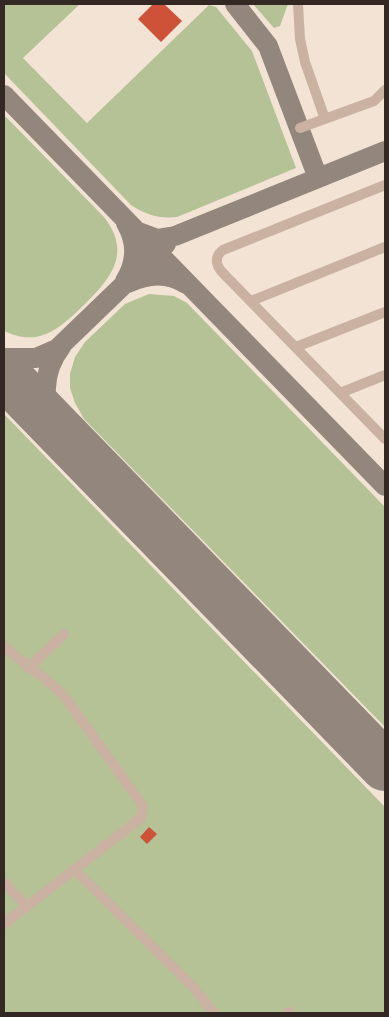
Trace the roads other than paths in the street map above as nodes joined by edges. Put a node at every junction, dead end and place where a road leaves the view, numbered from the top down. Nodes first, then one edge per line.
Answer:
1 (298, 4) edge
2 (385, 90) edge
3 (325, 119) junction
4 (300, 128) dead end
5 (385, 185) edge
6 (385, 247) edge
7 (251, 301) junction
8 (385, 312) edge
9 (296, 347) junction
10 (385, 375) edge
11 (340, 393) junction
12 (385, 439) edge
13 (64, 634) dead end
14 (4, 646) edge
15 (28, 668) junction
16 (75, 870) junction
17 (4, 882) edge
18 (27, 907) junction
19 (4, 924) edge
20 (214, 1013) edge

1 - 3 lane
2 - 3 lane
3 - 4 lane
5 - 7 lane
6 - 7 lane
7 - 9 lane
8 - 9 lane
9 - 11 lane
10 - 11 lane
11 - 12 lane
13 - 15 lane
14 - 15 lane
15 - 16 lane
16 - 18 lane
16 - 20 lane
17 - 18 lane
18 - 19 lane

